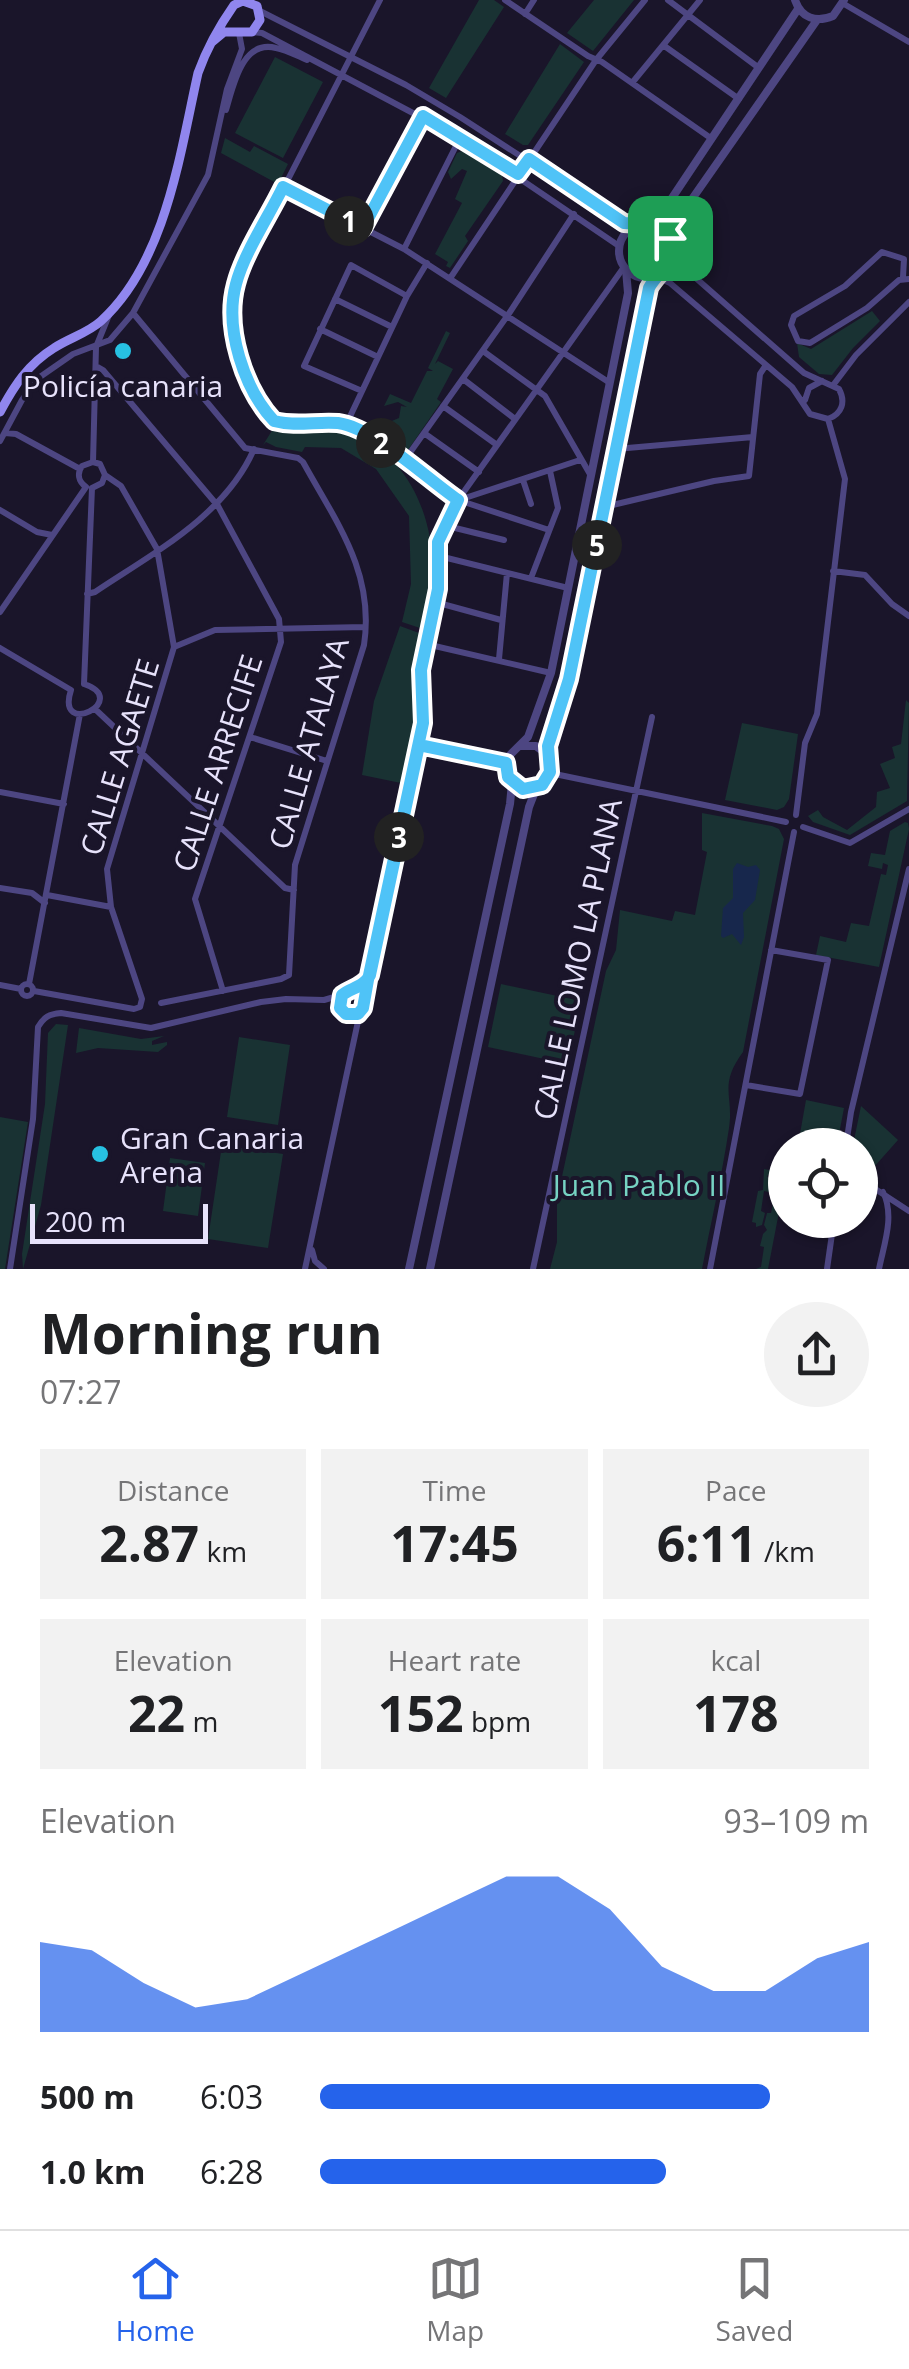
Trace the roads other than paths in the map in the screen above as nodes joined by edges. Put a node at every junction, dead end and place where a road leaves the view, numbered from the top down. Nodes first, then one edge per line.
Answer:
1 (380, 0) edge
2 (506, 0) edge
3 (534, 0) edge
4 (645, 0) edge
5 (668, 0) edge
6 (700, 0) edge
7 (844, 2) edge
8 (254, 4) edge
9 (796, 4) edge
10 (231, 8) edge
11 (525, 14) junction
12 (688, 14) junction
13 (817, 20) junction
14 (252, 32) junction
15 (239, 33) junction
16 (212, 42) junction
17 (909, 42) edge
18 (663, 45) junction
19 (350, 57) junction
20 (596, 60) junction
21 (322, 64) junction
22 (760, 69) junction
23 (342, 73) junction
24 (632, 84) junction
25 (739, 100) junction
26 (423, 116) junction
27 (222, 120) junction
28 (460, 138) junction
29 (712, 139) junction
30 (529, 159) junction
31 (518, 174) junction
32 (283, 187) junction
33 (574, 214) junction
34 (650, 224) junction
35 (635, 226) junction
36 (363, 228) junction
37 (670, 238) junction
38 (619, 246) junction
39 (404, 249) junction
40 (673, 258) junction
41 (906, 260) edge
42 (427, 263) junction
43 (625, 268) junction
44 (909, 270) edge
45 (450, 277) junction
46 (656, 277) junction
47 (906, 278) edge
48 (407, 296) junction
49 (335, 298) junction
50 (909, 302) edge
51 (112, 308) junction
52 (132, 313) junction
53 (508, 315) junction
54 (392, 326) junction
55 (320, 330) junction
56 (96, 347) junction
57 (483, 351) junction
58 (562, 352) junction
59 (378, 357) junction
60 (766, 365) junction
61 (96, 366) junction
62 (463, 379) junction
63 (823, 381) junction
64 (610, 384) junction
65 (834, 384) junction
66 (536, 388) junction
67 (362, 391) junction
68 (805, 404) junction
69 (443, 406) junction
70 (0, 412) edge
71 (515, 418) junction
72 (828, 419) junction
73 (346, 426) junction
74 (5, 433) junction
75 (424, 433) junction
76 (753, 437) junction
77 (0, 442) edge
78 (497, 445) junction
79 (254, 449) junction
80 (616, 449) junction
81 (596, 454) junction
82 (579, 456) junction
83 (404, 461) junction
84 (92, 462) junction
85 (80, 468) junction
86 (550, 471) junction
87 (479, 472) junction
88 (105, 475) junction
89 (591, 476) junction
90 (524, 480) junction
91 (89, 488) junction
92 (458, 500) junction
93 (73, 504) junction
94 (531, 504) dead end
95 (218, 506) junction
96 (604, 507) junction
97 (91, 509) junction
98 (0, 510) edge
99 (443, 524) junction
100 (549, 530) junction
101 (52, 535) junction
102 (504, 540) dead end
103 (157, 548) junction
104 (439, 556) junction
105 (834, 572) junction
106 (507, 573) junction
107 (532, 578) junction
108 (568, 588) junction
109 (88, 594) junction
110 (435, 602) junction
111 (0, 612) edge
112 (909, 616) edge
113 (502, 620) junction
114 (365, 626) junction
115 (280, 628) junction
116 (426, 644) junction
117 (0, 648) edge
118 (174, 648) junction
119 (498, 659) junction
120 (552, 673) junction
121 (84, 684) junction
122 (71, 690) junction
123 (95, 709) junction
124 (80, 714) junction
125 (652, 717) dead end
126 (250, 737) junction
127 (419, 745) junction
128 (521, 746) junction
129 (142, 754) junction
130 (548, 756) junction
131 (327, 760) junction
132 (506, 763) junction
133 (550, 772) junction
134 (512, 783) junction
135 (536, 789) junction
136 (636, 790) junction
137 (0, 792) edge
138 (64, 804) junction
139 (909, 809) edge
140 (796, 815) junction
141 (786, 822) junction
142 (219, 827) junction
143 (803, 827) junction
144 (794, 832) junction
145 (909, 869) edge
146 (0, 888) edge
147 (294, 890) junction
148 (46, 899) junction
149 (111, 906) junction
150 (771, 950) junction
151 (368, 980) junction
152 (0, 985) edge
153 (32, 987) junction
154 (353, 990) junction
155 (223, 991) junction
156 (342, 995) junction
157 (324, 1000) junction
158 (364, 1000) junction
159 (161, 1003) dead end
160 (343, 1012) junction
161 (360, 1012) junction
162 (356, 1030) junction
163 (746, 1085) junction
164 (849, 1128) edge
165 (878, 1189) edge
166 (883, 1192) junction
167 (909, 1211) edge
168 (831, 1238) edge
169 (311, 1246) junction
170 (10, 1269) edge
171 (306, 1269) edge
172 (324, 1269) edge
173 (409, 1269) edge
174 (430, 1269) edge
175 (533, 1269) edge
176 (710, 1269) edge
177 (827, 1269) edge
178 (879, 1269) edge

1 - 19 street
2 - 11 street
3 - 11 street
4 - 20 street
5 - 12 street
6 - 12 street
7 - 13 street
7 - 17 street
8 - 10 main road
8 - 14 main road
8 - 19 street
9 - 13 street
9 - 22 street
10 - 15 main road
10 - 16 main road
11 - 20 street
12 - 18 street
12 - 22 street
13 - 37 street
14 - 15 main road
14 - 21 street
15 - 16 main road
15 - 27 street
16 - 51 main road
18 - 24 street
18 - 25 street
19 - 23 street
19 - 30 street
20 - 24 street
20 - 30 street
21 - 23 street
21 - 27 street
22 - 25 street
23 - 26 street
23 - 32 street
24 - 29 street
25 - 29 street
26 - 28 street
26 - 36 street
27 - 52 street
28 - 31 street
28 - 39 street
29 - 34 street
30 - 31 street
30 - 35 street
31 - 33 street
31 - 45 street
32 - 36 street
32 - 73 street
33 - 38 street
33 - 53 street
34 - 35 street
34 - 37 street
35 - 38 street
36 - 39 street
37 - 40 street
38 - 43 street
39 - 42 street
40 - 46 street
40 - 63 street
41 - 47 street
41 - 47 street
42 - 45 street
42 - 48 street
43 - 46 street
43 - 58 street
43 - 64 street
44 - 47 street
45 - 53 street
46 - 60 street
46 - 80 street
48 - 49 street
48 - 54 street
49 - 54 street
49 - 55 street
50 - 65 street
51 - 56 street
51 - 70 main road
52 - 56 street
52 - 79 street, CALLE ATALAYA
53 - 57 street
53 - 58 street
54 - 59 street
55 - 59 street
55 - 67 street
56 - 61 street
56 - 74 street
57 - 62 street
57 - 66 street
58 - 64 street
58 - 66 street
59 - 67 street
60 - 68 street
60 - 76 street
61 - 84 street
61 - 95 street, CALLE ARRECIFE
62 - 69 street
62 - 71 street
63 - 65 street
63 - 68 street
64 - 81 street
65 - 72 street
66 - 71 street
66 - 82 street
67 - 73 street
68 - 72 street
69 - 75 street
69 - 78 street
71 - 78 street
72 - 105 street
73 - 83 street
74 - 77 street
74 - 85 street
75 - 83 street
75 - 87 street
76 - 80 street
76 - 96 street
78 - 87 street
79 - 95 street
79 - 114 street, CALLE ATALAYA
80 - 96 street
81 - 82 street
81 - 89 street
82 - 86 street
82 - 89 street
83 - 92 street
84 - 85 street
84 - 88 street
85 - 91 street
86 - 90 street
86 - 100 street
87 - 92 street
88 - 91 street
88 - 103 street, CALLE AGAETE
89 - 108 street
90 - 92 street
90 - 94 street
91 - 93 street
91 - 97 street
92 - 99 street
92 - 100 street
93 - 97 street
93 - 101 street
95 - 103 street
95 - 115 street, CALLE ARRECIFE
96 - 130 street
97 - 109 street
98 - 101 street
99 - 102 street
99 - 104 street
100 - 107 street
101 - 111 street
103 - 109 street
103 - 118 street, CALLE AGAETE
104 - 106 street
104 - 110 street
105 - 112 street
105 - 140 street
106 - 107 street
106 - 113 street
107 - 108 street
108 - 120 street
109 - 121 street
110 - 113 street
110 - 116 street
113 - 119 street
114 - 115 street
114 - 131 street, CALLE ATALAYA
115 - 118 street
115 - 126 street, CALLE ARRECIFE
116 - 119 street
116 - 127 street
117 - 122 street
118 - 129 street, CALLE AGAETE
119 - 120 street
120 - 128 street
121 - 122 street
121 - 123 street
122 - 124 street
123 - 124 street
123 - 129 street
124 - 138 street
125 - 136 street, CALLE LOMO LA PLANA
126 - 131 street
126 - 142 street, CALLE ARRECIFE
127 - 132 street
127 - 151 street
128 - 130 street
128 - 132 street
129 - 142 street
129 - 149 street, CALLE AGAETE
130 - 133 street
131 - 147 street, CALLE ATALAYA
132 - 134 street
133 - 135 street
133 - 136 street
134 - 135 street
134 - 173 street
135 - 174 street
136 - 141 street
136 - 175 street, CALLE LOMO LA PLANA
137 - 138 street
138 - 148 street
139 - 143 street
140 - 141 street
140 - 143 street
141 - 144 street
142 - 147 street
142 - 155 street, CALLE ARRECIFE
143 - 144 street
144 - 150 street
145 - 164 street
146 - 148 street
147 - 155 street, CALLE ATALAYA
148 - 149 street
148 - 153 street
149 - 153 street, CALLE AGAETE
150 - 163 street
150 - 163 street
151 - 154 street
151 - 158 street
152 - 153 street
154 - 156 street
154 - 158 street
155 - 159 street, CALLE ATALAYA
156 - 157 street
156 - 160 street
157 - 160 street
157 - 170 street
158 - 161 street
160 - 161 street
160 - 162 street
161 - 162 street
162 - 169 street
163 - 176 street
165 - 166 street
166 - 167 street
166 - 178 street
168 - 177 street
169 - 171 street
169 - 172 street

